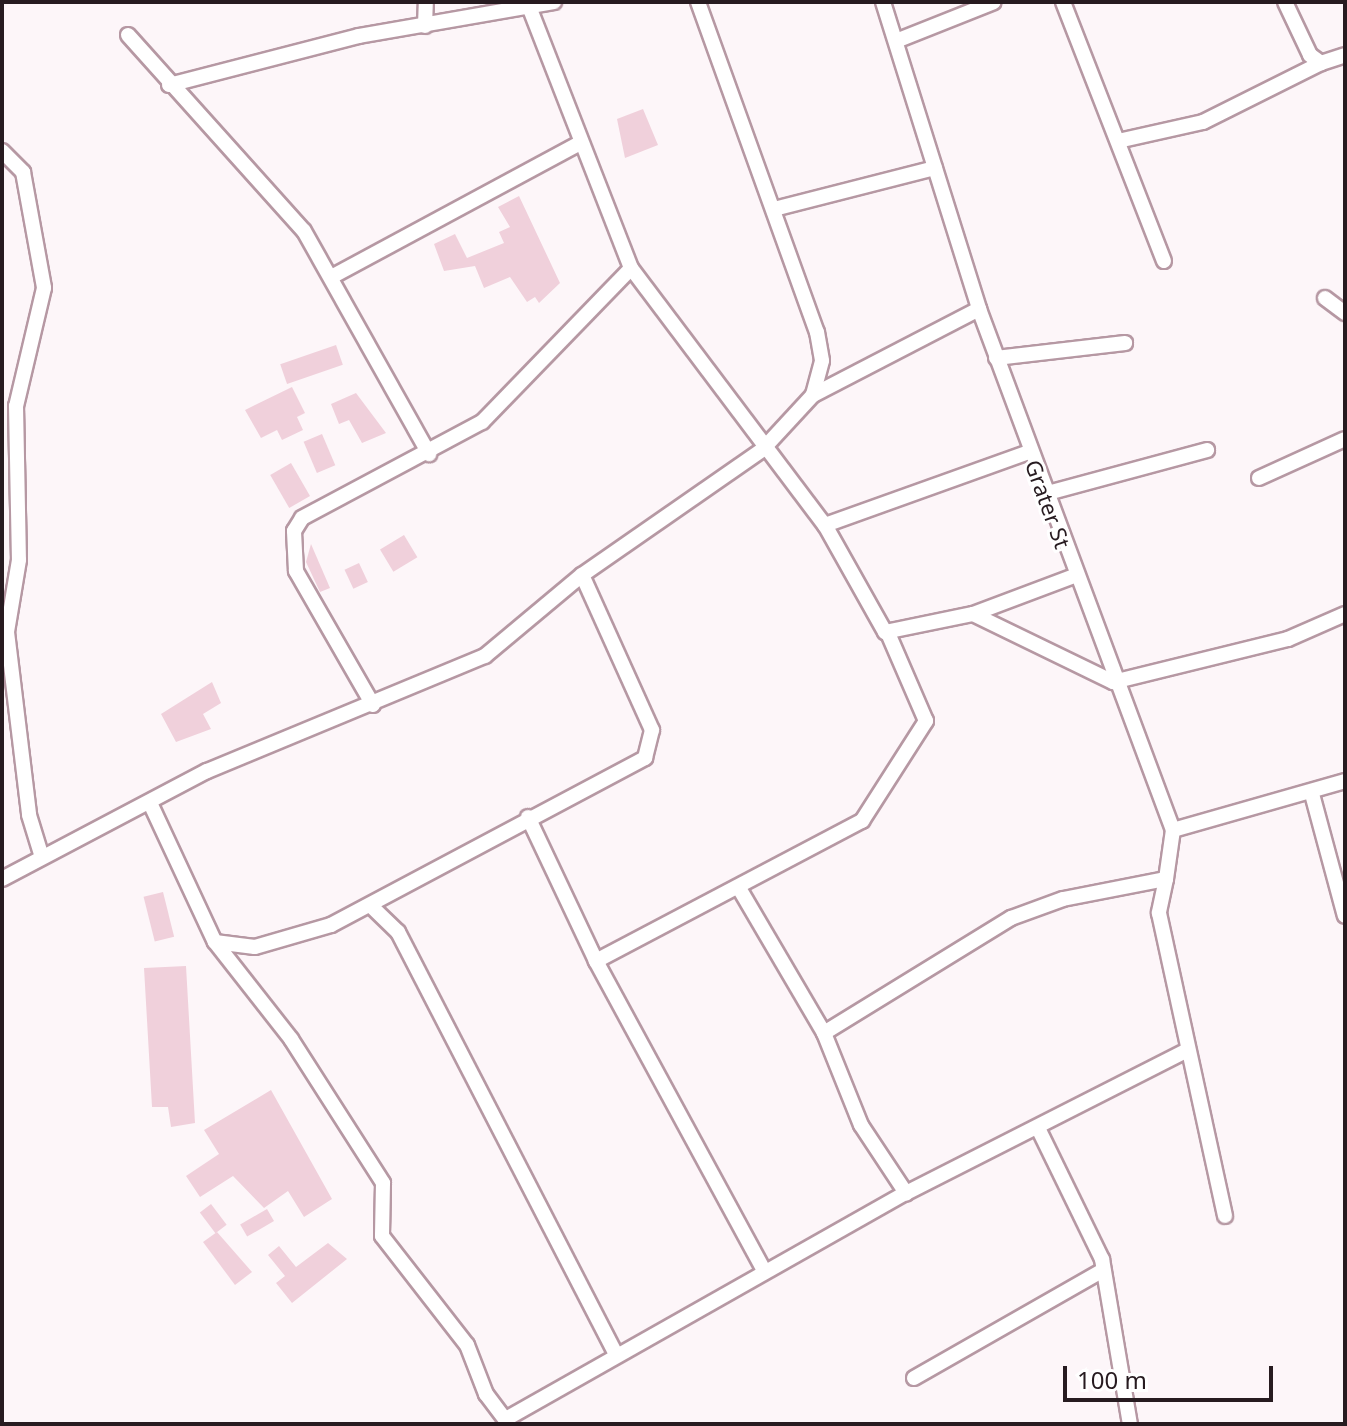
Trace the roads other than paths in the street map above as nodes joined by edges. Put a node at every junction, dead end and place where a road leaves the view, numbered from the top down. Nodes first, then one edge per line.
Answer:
1 (426, 2) edge
2 (554, 2) edge
3 (698, 2) edge
4 (883, 2) edge
5 (994, 2) edge
6 (1063, 2) edge
7 (1285, 2) edge
8 (530, 9) junction
9 (425, 26) junction
10 (128, 35) dead end
11 (896, 41) junction
12 (1345, 55) edge
13 (1321, 63) junction
14 (169, 85) junction
15 (1118, 141) junction
16 (580, 143) junction
17 (2, 151) edge
18 (935, 168) junction
19 (774, 209) junction
20 (1164, 261) dead end
21 (631, 268) junction
22 (333, 276) junction
23 (1325, 298) dead end
24 (979, 309) junction
25 (1345, 313) edge
26 (1125, 343) dead end
27 (996, 358) junction
28 (813, 395) junction
29 (1345, 439) edge
30 (763, 449) junction
31 (1207, 450) dead end
32 (1029, 452) junction
33 (429, 454) junction
34 (1259, 478) dead end
35 (1044, 494) junction
36 (825, 525) junction
37 (582, 575) junction
38 (1074, 576) junction
39 (973, 614) junction
40 (1345, 614) edge
41 (888, 633) junction
42 (1113, 682) junction
43 (373, 705) junction
44 (1345, 781) edge
45 (1312, 794) junction
46 (151, 805) junction
47 (528, 817) junction
48 (1173, 830) junction
49 (41, 854) junction
50 (4, 875) edge
51 (1166, 879) junction
52 (739, 888) junction
53 (370, 905) junction
54 (1345, 916) edge
55 (215, 942) junction
56 (596, 961) junction
57 (824, 1033) junction
58 (1188, 1050) junction
59 (1039, 1130) junction
60 (906, 1193) junction
61 (1225, 1216) dead end
62 (1103, 1270) junction
63 (764, 1271) junction
64 (615, 1352) junction
65 (914, 1378) dead end
66 (508, 1422) edge
67 (1130, 1424) edge

1 - 9 street
2 - 8 street
3 - 19 street
4 - 11 street, Grater St
5 - 11 street
6 - 15 street
7 - 13 street
8 - 9 street
8 - 16 street
9 - 14 street
10 - 14 street
11 - 18 street, Grater St
12 - 13 street
13 - 15 street
14 - 22 street
15 - 20 street
16 - 21 street
16 - 22 street
17 - 49 street
18 - 19 street
18 - 24 street, Grater St
19 - 28 street
21 - 30 street
21 - 33 street
22 - 33 street
23 - 25 street
24 - 27 street, Grater St
24 - 28 street
26 - 27 street
27 - 32 street, Grater St
28 - 30 street
29 - 34 street
30 - 36 street
30 - 37 street
31 - 35 street
32 - 35 street, Grater St
32 - 36 street
33 - 43 street
35 - 38 street, Grater St
36 - 41 street
37 - 43 street
37 - 47 street
38 - 39 street
38 - 42 street, Grater St
39 - 41 street
39 - 42 street
40 - 42 street
41 - 52 street
42 - 48 street, Grater St
43 - 46 street
44 - 45 street
45 - 48 street
45 - 54 street
46 - 49 street
46 - 55 street
47 - 53 street
47 - 56 street
48 - 51 street
49 - 50 street
51 - 57 street
51 - 58 street
52 - 56 street
52 - 57 street
53 - 55 street
53 - 64 street
55 - 66 street
56 - 63 street
57 - 60 street
58 - 59 street
58 - 61 street
59 - 60 street
59 - 62 street
60 - 63 street
62 - 65 street
62 - 67 street
63 - 64 street
64 - 66 street

